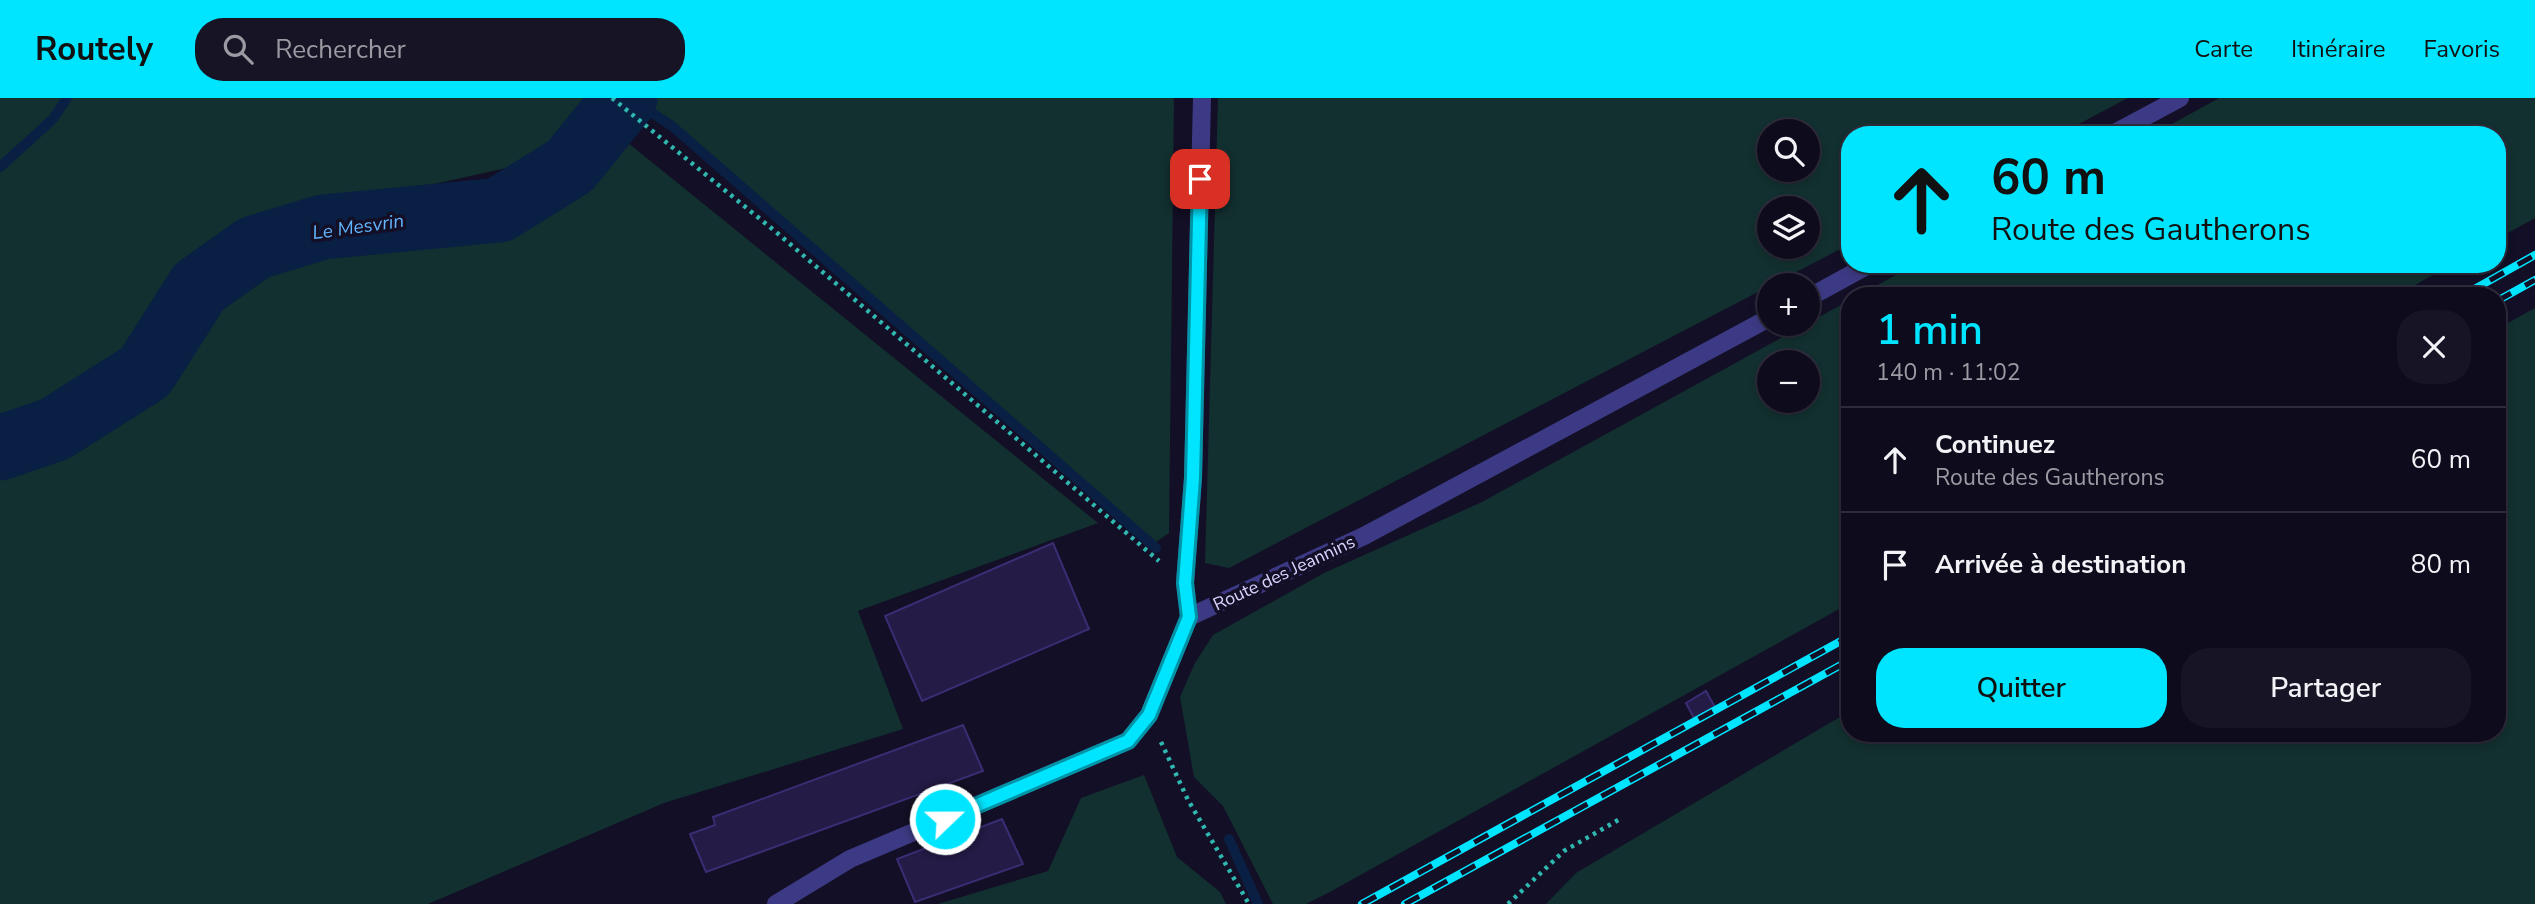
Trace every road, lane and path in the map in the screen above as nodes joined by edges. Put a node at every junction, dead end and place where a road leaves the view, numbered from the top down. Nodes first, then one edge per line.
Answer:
1 (612, 98) edge
2 (1202, 98) edge
3 (2180, 98) edge
4 (2128, 126) edge
5 (1854, 273) edge
6 (1820, 291) edge
7 (1757, 324) edge
8 (1185, 583) junction
9 (1189, 617) junction
10 (1149, 715) junction
11 (1620, 819) dead end
12 (776, 904) edge
13 (1249, 904) edge
14 (1508, 904) edge

1 - 8 path
2 - 8 street
3 - 4 street
5 - 6 street
7 - 9 street, Route des Jeannins
8 - 9 street
9 - 10 street
10 - 12 street
10 - 13 path
11 - 14 path

